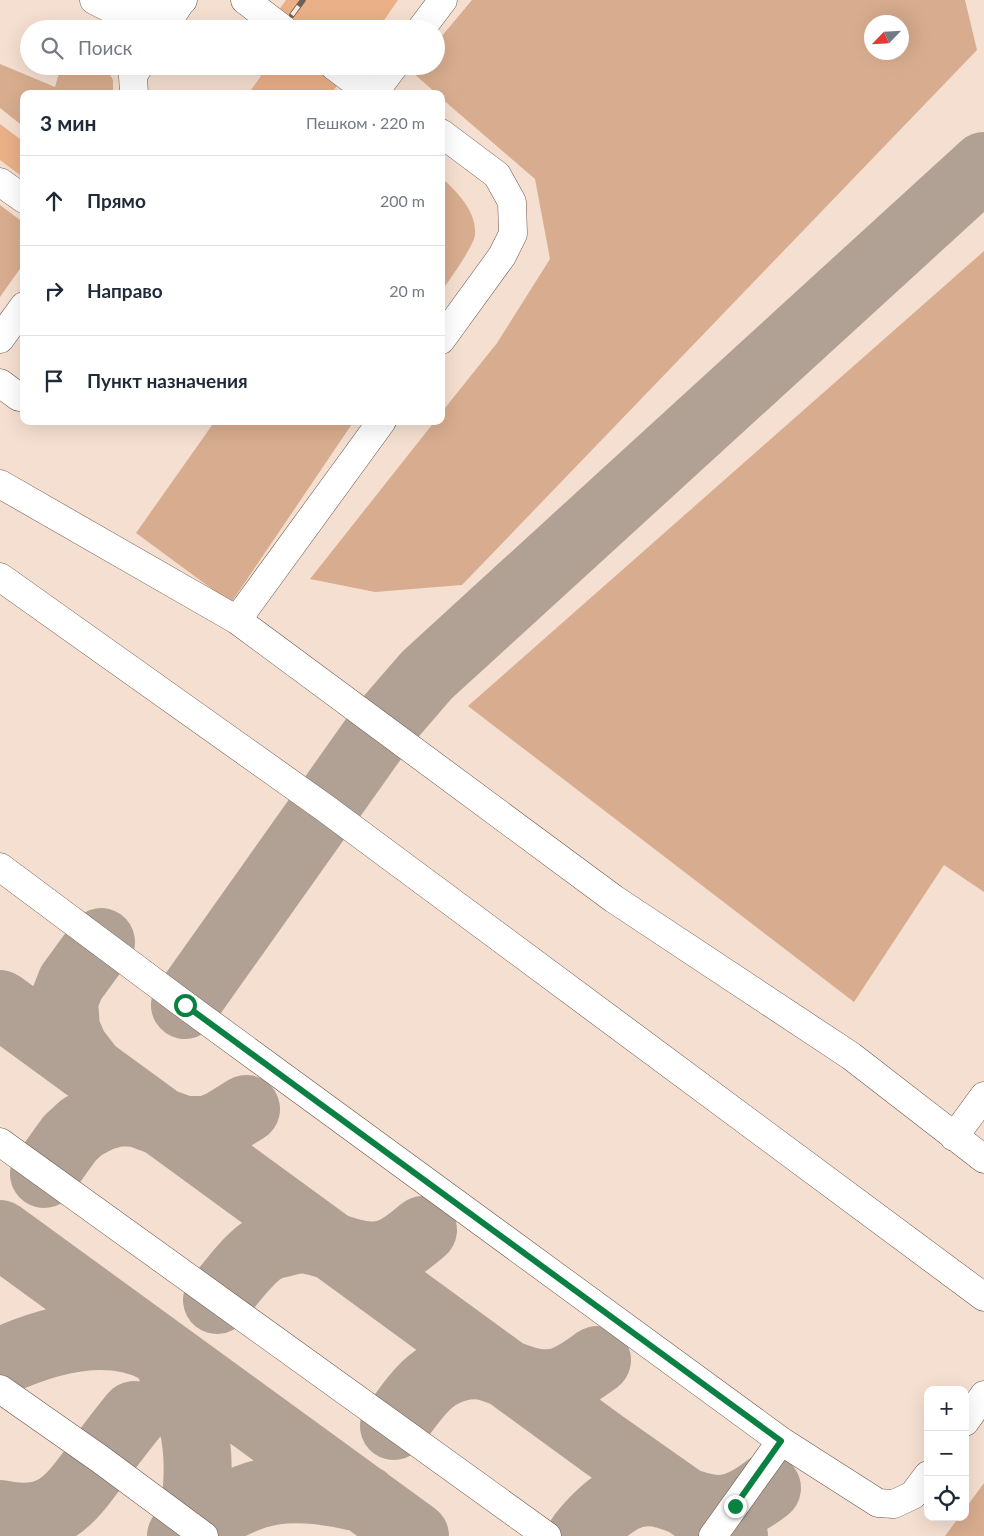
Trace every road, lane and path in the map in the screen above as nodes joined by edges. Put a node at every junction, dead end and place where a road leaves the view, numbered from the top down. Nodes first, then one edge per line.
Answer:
1 (94, 0) edge
2 (245, 0) edge
3 (443, 0) edge
4 (180, 3) edge
5 (169, 20) edge
6 (272, 20) edge
7 (428, 20) edge
8 (133, 75) edge
9 (354, 75) edge
10 (381, 87) edge
11 (134, 90) edge
12 (445, 136) edge
13 (0, 182) edge
14 (20, 196) edge
15 (20, 312) edge
16 (445, 334) edge
17 (0, 339) edge
18 (379, 425) edge
19 (0, 484) edge
20 (0, 577) edge
21 (237, 620) junction
22 (0, 867) edge
23 (984, 1096) edge
24 (954, 1137) junction
25 (0, 1142) edge
26 (984, 1159) edge
27 (984, 1297) edge
28 (0, 1389) edge
29 (984, 1395) edge
30 (969, 1416) edge
31 (781, 1441) junction
32 (927, 1476) edge
33 (204, 1536) edge
34 (547, 1536) edge
35 (713, 1536) edge

1 - 4 main road
2 - 6 main road
3 - 7 main road
4 - 5 main road
8 - 11 main road
9 - 10 main road
12 - 16 main road
13 - 14 main road
15 - 17 main road
18 - 21 main road
19 - 21 main road
20 - 27 main road
21 - 24 main road
22 - 31 main road
23 - 24 main road
24 - 26 main road
25 - 34 main road
28 - 33 main road
29 - 30 main road
31 - 32 main road
31 - 35 main road

